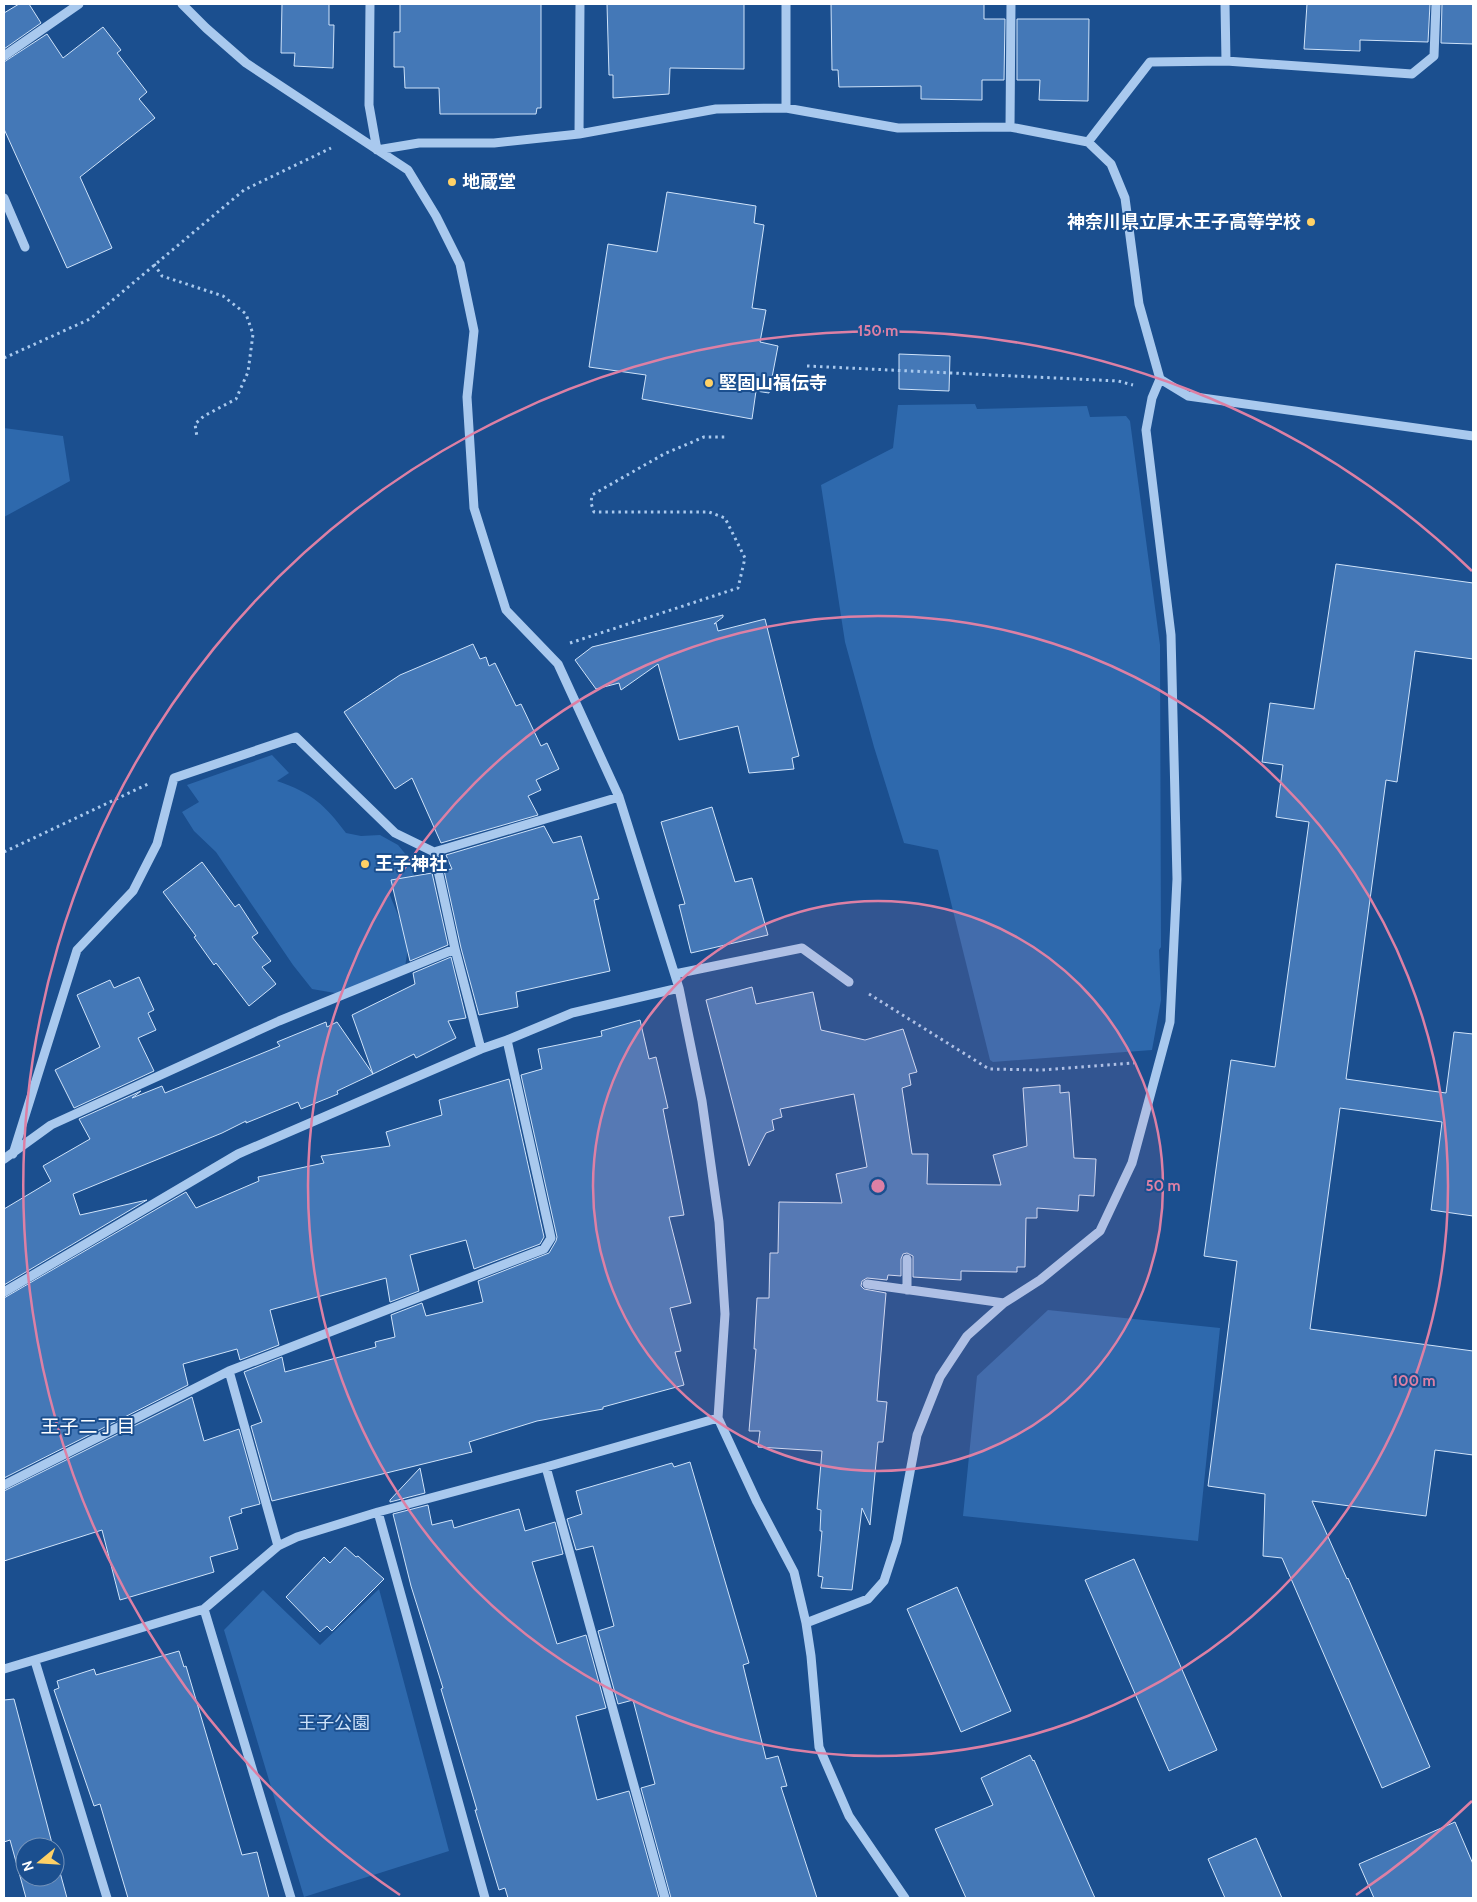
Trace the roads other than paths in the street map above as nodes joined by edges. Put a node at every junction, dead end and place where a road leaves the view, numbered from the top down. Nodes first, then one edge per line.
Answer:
1 (79, 4) edge
2 (182, 4) edge
3 (370, 4) edge
4 (580, 4) edge
5 (786, 4) edge
6 (1011, 4) edge
7 (1225, 4) edge
8 (1436, 4) edge
9 (4, 56) edge
10 (1226, 61) junction
11 (786, 108) junction
12 (1010, 128) junction
13 (579, 134) junction
14 (1088, 142) junction
15 (377, 150) junction
16 (4, 198) edge
17 (8, 218) edge
18 (25, 247) dead end
19 (1160, 379) junction
20 (1473, 436) edge
21 (619, 797) junction
22 (434, 852) junction
23 (455, 949) junction
24 (675, 974) junction
25 (849, 982) road end
26 (679, 988) junction
27 (507, 1040) junction
28 (481, 1049) junction
29 (13, 1154) junction
30 (4, 1160) edge
31 (908, 1259) dead end
32 (867, 1284) dead end
33 (907, 1290) junction
34 (4, 1292) edge
35 (1004, 1303) junction
36 (229, 1371) junction
37 (718, 1418) junction
38 (546, 1467) junction
39 (4, 1485) edge
40 (378, 1512) junction
41 (278, 1546) junction
42 (204, 1609) junction
43 (806, 1623) junction
44 (35, 1661) junction
45 (4, 1669) edge
46 (107, 1898) edge
47 (291, 1898) edge
48 (485, 1898) edge
49 (666, 1898) edge
50 (905, 1898) edge

1 - 9 street
2 - 15 street
3 - 15 street
4 - 13 street
5 - 11 street
6 - 12 street
7 - 10 street
8 - 10 street
10 - 14 street
11 - 12 street
11 - 13 street
12 - 14 street
13 - 15 street
14 - 19 street
15 - 21 street
16 - 17 street
17 - 18 street
19 - 20 street
19 - 35 street
21 - 22 street
21 - 24 street
22 - 23 street
22 - 29 street
23 - 28 street
23 - 29 street
24 - 25 street
24 - 26 street
26 - 27 street
26 - 37 street
27 - 28 street
27 - 36 street
28 - 34 street
29 - 30 street
31 - 33 street
32 - 33 street
33 - 35 street
35 - 43 street
36 - 39 street
36 - 41 street
37 - 38 street
37 - 43 street
38 - 40 street
38 - 49 street
40 - 41 street
40 - 48 street
41 - 42 street
42 - 44 street
42 - 47 street
43 - 50 street
44 - 45 street
44 - 46 street

